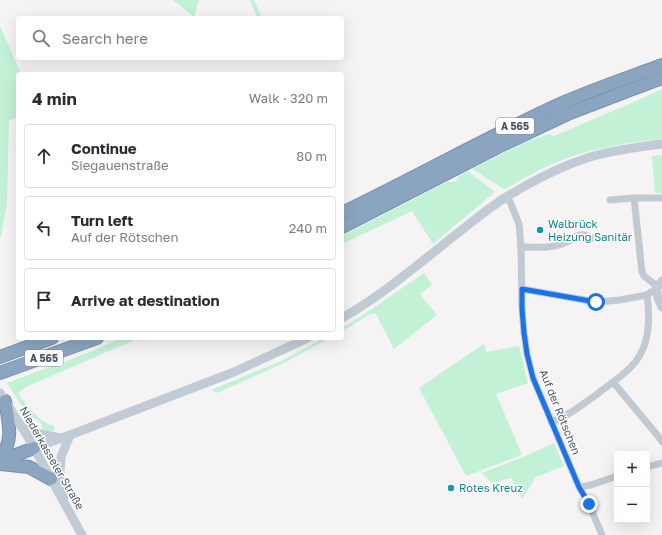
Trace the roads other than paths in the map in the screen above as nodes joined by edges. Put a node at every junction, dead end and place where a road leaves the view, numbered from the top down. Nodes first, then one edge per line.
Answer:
1 (662, 65) edge
2 (662, 78) edge
3 (662, 144) edge
4 (507, 196) junction
5 (634, 198) junction
6 (662, 198) edge
7 (610, 200) dead end
8 (344, 212) edge
9 (344, 225) edge
10 (592, 238) dead end
11 (521, 247) junction
12 (658, 285) edge
13 (522, 289) junction
14 (647, 295) junction
15 (662, 307) edge
16 (344, 317) edge
17 (47, 340) edge
18 (91, 340) edge
19 (304, 340) edge
20 (0, 357) edge
21 (1, 373) edge
22 (613, 382) junction
23 (2, 397) edge
24 (551, 422) junction
25 (22, 428) junction
26 (66, 437) junction
27 (662, 442) edge
28 (34, 448) junction
29 (0, 457) edge
30 (0, 462) edge
31 (662, 463) edge
32 (650, 466) edge
33 (614, 477) edge
34 (51, 479) junction
35 (579, 487) junction
36 (65, 504) junction
37 (82, 535) edge
38 (602, 535) edge

1 - 8 highway, A 565
2 - 9 highway, A 565
3 - 4 main road
4 - 11 street, Auf der Rötschen
4 - 16 main road
5 - 6 street
5 - 7 street
5 - 12 street
10 - 11 street
11 - 13 street, Auf der Rötschen
12 - 14 street
12 - 15 main road
13 - 14 street
13 - 24 street, Auf der Rötschen
14 - 22 street
17 - 20 highway, A 565
18 - 21 highway, A 565
19 - 26 main road
22 - 24 street
22 - 27 street
23 - 25 main road, Niederkasseler Straße
23 - 29 highway
24 - 35 street, Auf der Rötschen
25 - 26 main road
25 - 28 main road, Niederkasseler Straße
26 - 28 main road
26 - 36 main road
28 - 30 highway
28 - 34 main road, Niederkasseler Straße
30 - 34 highway
31 - 32 street
33 - 35 street
34 - 36 main road, Niederkasseler Straße
35 - 38 street, Auf der Rötschen
36 - 37 main road, Niederkasseler Straße

